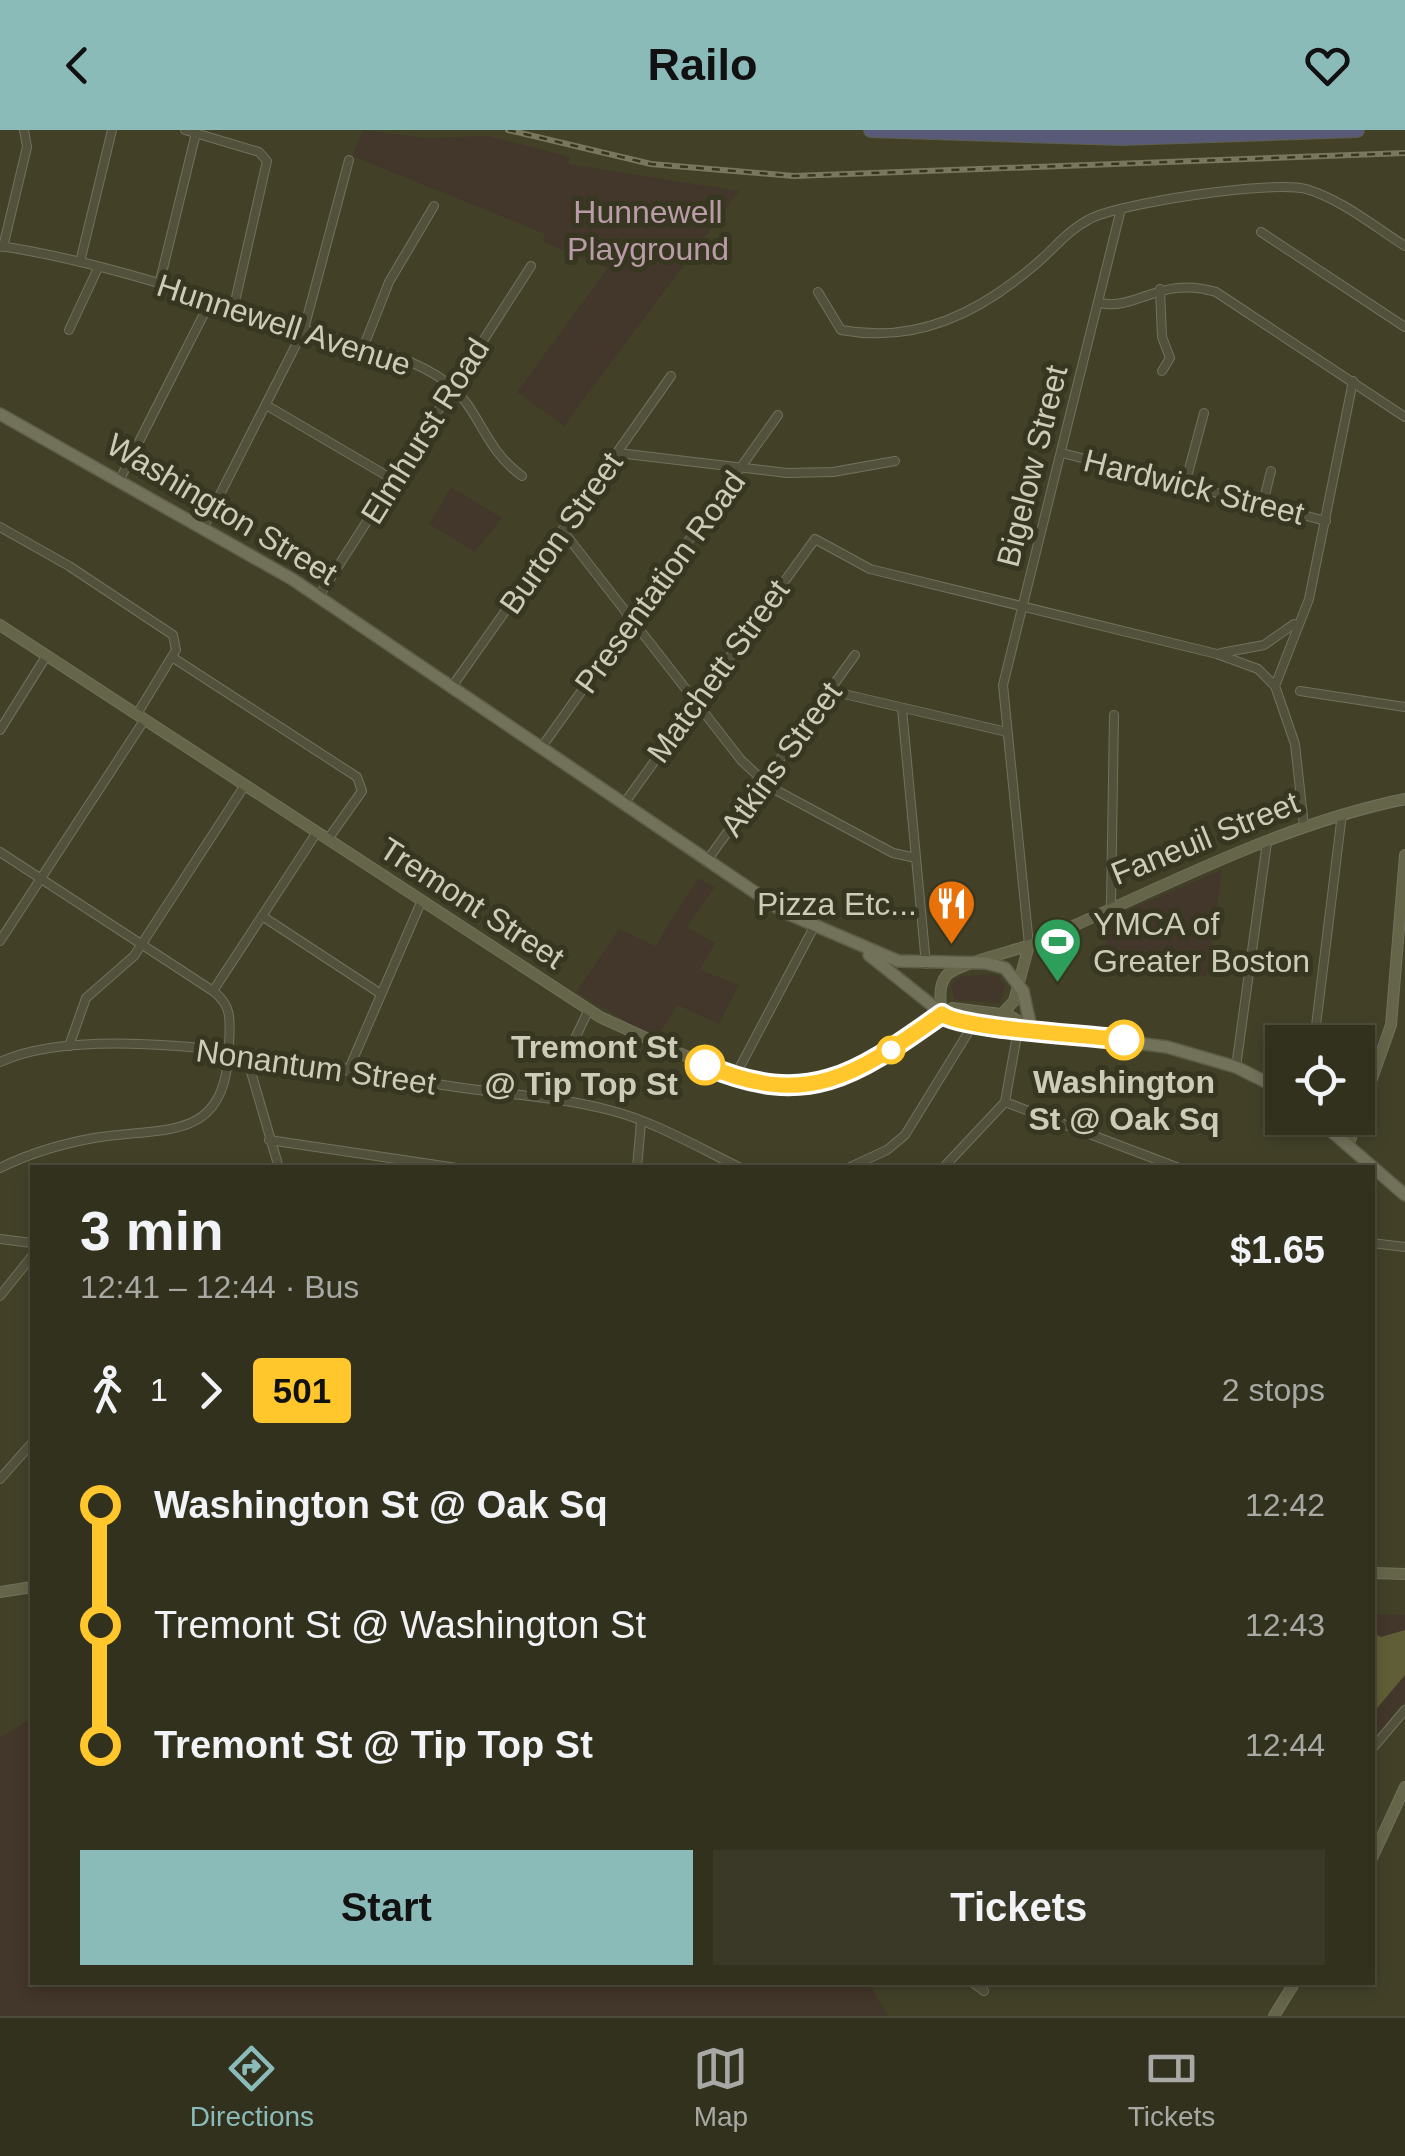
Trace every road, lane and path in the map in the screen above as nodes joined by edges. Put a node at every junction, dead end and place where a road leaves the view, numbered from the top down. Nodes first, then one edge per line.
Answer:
1 (24, 130) edge
2 (112, 130) edge
3 (185, 130) edge
4 (871, 130) edge
5 (1357, 130) edge
6 (196, 134) junction
7 (349, 160) dead end
8 (434, 206) dead end
9 (1121, 209) junction
10 (1261, 232) dead end
11 (2, 246) edge
12 (1405, 246) edge
13 (80, 262) junction
14 (531, 266) dead end
15 (98, 268) junction
16 (159, 285) junction
17 (1160, 289) junction
18 (818, 292) dead end
19 (211, 300) junction
20 (1100, 303) junction
21 (234, 306) junction
22 (1405, 327) edge
23 (304, 329) junction
24 (69, 330) dead end
25 (362, 348) junction
26 (1162, 371) dead end
27 (671, 376) dead end
28 (1353, 381) junction
29 (452, 388) junction
30 (266, 404) junction
31 (1204, 413) dead end
32 (0, 414) edge
33 (778, 415) dead end
34 (1405, 416) edge
35 (618, 453) junction
36 (1062, 453) junction
37 (895, 461) dead end
38 (742, 468) junction
39 (1270, 470) dead end
40 (522, 476) dead end
41 (120, 479) junction
42 (394, 480) junction
43 (1186, 484) junction
44 (1263, 503) junction
45 (1326, 521) junction
46 (204, 526) junction
47 (0, 528) edge
48 (563, 530) junction
49 (320, 596) junction
50 (1022, 606) junction
51 (632, 621) junction
52 (1296, 623) junction
53 (0, 626) edge
54 (1217, 654) junction
55 (47, 655) junction
56 (855, 655) dead end
57 (172, 657) junction
58 (1275, 686) junction
59 (451, 688) junction
60 (831, 691) junction
61 (1300, 691) dead end
62 (694, 704) junction
63 (1405, 707) edge
64 (902, 709) junction
65 (1114, 716) dead end
66 (141, 717) junction
67 (0, 730) edge
68 (1007, 732) junction
69 (541, 748) junction
70 (764, 782) junction
71 (245, 784) junction
72 (1405, 799) edge
73 (622, 805) junction
74 (1342, 814) junction
75 (1304, 826) junction
76 (317, 832) junction
77 (328, 839) junction
78 (1267, 842) junction
79 (0, 852) edge
80 (1405, 855) edge
81 (916, 858) junction
82 (706, 862) junction
83 (40, 878) junction
84 (422, 900) junction
85 (1111, 905) junction
86 (262, 916) junction
87 (814, 927) junction
88 (0, 941) edge
89 (1029, 945) junction
90 (140, 946) junction
91 (857, 947) junction
92 (974, 963) junction
93 (926, 964) junction
94 (1020, 985) junction
95 (914, 988) junction
96 (213, 991) junction
97 (381, 994) junction
98 (589, 1009) junction
99 (942, 1014) junction
100 (1004, 1014) junction
101 (974, 1023) junction
102 (1316, 1025) edge
103 (1023, 1026) junction
104 (70, 1046) junction
105 (570, 1050) dead end
106 (229, 1053) junction
107 (246, 1055) junction
108 (0, 1062) edge
109 (1236, 1068) junction
110 (348, 1071) junction
111 (734, 1078) junction
112 (1265, 1082) edge
113 (1005, 1102) junction
114 (641, 1122) junction
115 (1335, 1135) edge
116 (269, 1140) junction
117 (1348, 1146) junction
118 (278, 1165) edge
119 (434, 1165) edge
120 (637, 1165) edge
121 (734, 1165) edge
122 (854, 1165) edge
123 (945, 1165) edge
124 (1171, 1165) edge
125 (1370, 1165) edge
126 (0, 1168) edge
127 (1375, 1169) edge
128 (1405, 1195) edge
129 (0, 1239) edge
130 (30, 1243) edge
131 (1375, 1243) edge
132 (1405, 1248) edge
133 (30, 1258) edge
134 (0, 1296) edge
135 (29, 1452) edge
136 (0, 1479) edge
137 (1375, 1572) edge
138 (1405, 1574) edge
139 (30, 1587) edge
140 (0, 1592) edge
141 (1405, 1710) edge
142 (1375, 1745) edge
143 (1405, 1787) edge
144 (1375, 1852) edge
145 (976, 1985) edge
146 (1293, 1985) edge
147 (984, 1991) dead end
148 (1274, 2016) edge

1 - 11 street
2 - 13 street
3 - 6 street
4 - 5 highway
6 - 16 street
6 - 21 street
7 - 23 street
8 - 25 street
9 - 12 street
9 - 18 street
9 - 20 street, Bigelow Street
10 - 22 street
11 - 13 street, Hunnewell Avenue
13 - 15 street, Hunnewell Avenue
14 - 29 street, Elmhurst Road
15 - 16 street, Hunnewell Avenue
15 - 24 street
16 - 19 street, Hunnewell Avenue
17 - 20 street
17 - 26 street
17 - 28 street
19 - 21 street, Hunnewell Avenue
19 - 41 street
20 - 36 street, Bigelow Street
21 - 23 street, Hunnewell Avenue
23 - 25 street, Hunnewell Avenue
23 - 30 street
25 - 29 street, Hunnewell Avenue
27 - 35 street, Burton Street
28 - 34 street
28 - 45 street
29 - 40 street, Hunnewell Avenue
29 - 42 street, Elmhurst Road
30 - 42 street
30 - 46 street
31 - 43 street
32 - 41 main road, Washington Street
33 - 38 street, Presentation Road
35 - 38 street
35 - 48 street, Burton Street
36 - 43 street, Hardwick Street
36 - 50 street, Bigelow Street
37 - 38 street
38 - 51 street, Presentation Road
39 - 44 street
41 - 46 main road, Washington Street
42 - 49 street, Elmhurst Road
43 - 44 street, Hardwick Street
44 - 45 street, Hardwick Street
45 - 52 street
46 - 49 main road, Washington Street
47 - 57 street
48 - 51 street
48 - 59 street, Burton Street
49 - 59 main road, Washington Street
50 - 54 street
50 - 62 street, Matchett Street
50 - 68 street, Bigelow Street
51 - 62 street
51 - 69 street, Presentation Road
52 - 54 street
52 - 58 street
53 - 55 main road, Tremont Street
54 - 58 street
55 - 66 main road, Tremont Street
55 - 67 street
56 - 60 street, Atkins Street
57 - 66 street
57 - 77 street
58 - 75 street
59 - 69 main road, Washington Street
60 - 64 street
60 - 70 street, Atkins Street
61 - 63 street
62 - 70 street
62 - 73 street, Matchett Street
64 - 68 street
64 - 81 street
65 - 85 street
66 - 71 main road, Tremont Street
66 - 83 street
68 - 89 street, Bigelow Street
69 - 73 main road, Washington Street
70 - 81 street
70 - 82 street, Atkins Street
71 - 76 main road, Tremont Street
71 - 90 street
72 - 74 main road, Faneuil Street
73 - 82 main road, Washington Street
74 - 75 main road, Faneuil Street
74 - 102 street
75 - 78 main road, Faneuil Street
76 - 77 main road, Tremont Street
76 - 86 street
77 - 84 main road, Tremont Street
78 - 85 main road, Faneuil Street
78 - 109 street
79 - 83 street
80 - 117 main road
81 - 93 street
82 - 87 main road, Washington Street
83 - 88 street
83 - 90 street
84 - 97 street
84 - 98 main road, Tremont Street
85 - 89 main road, Faneuil Street
86 - 96 street
86 - 97 street
87 - 91 main road, Washington Street
87 - 111 street
89 - 92 main road, Faneuil Street
89 - 94 main road, Bigelow Street
90 - 96 street
90 - 104 street
91 - 93 main road, Faneuil Street
91 - 95 main road
92 - 93 main road, Faneuil Street
92 - 94 main road
92 - 99 main road
93 - 95 main road
94 - 100 main road, Bigelow Street
94 - 103 main road
95 - 99 main road
96 - 106 street
97 - 110 street
98 - 105 street
98 - 111 main road, Tremont Street
99 - 100 main road
99 - 101 main road
99 - 111 main road, Tremont Street
100 - 101 main road
100 - 103 main road
101 - 103 main road
101 - 122 street
103 - 109 main road
103 - 113 street
104 - 106 street, Nonantum Street
104 - 108 street, Nonantum Street
106 - 107 street, Nonantum Street
106 - 126 street
107 - 110 street, Nonantum Street
107 - 116 street
109 - 112 main road
110 - 114 street, Nonantum Street
113 - 123 street
113 - 124 street
114 - 120 street
114 - 121 street, Nonantum Street
115 - 117 main road
116 - 118 street
116 - 119 street
117 - 125 main road
127 - 128 main road
129 - 130 street
131 - 132 street
133 - 134 street
135 - 136 street
137 - 138 main road
139 - 140 main road
141 - 142 street
143 - 144 main road
145 - 147 street
146 - 148 main road

